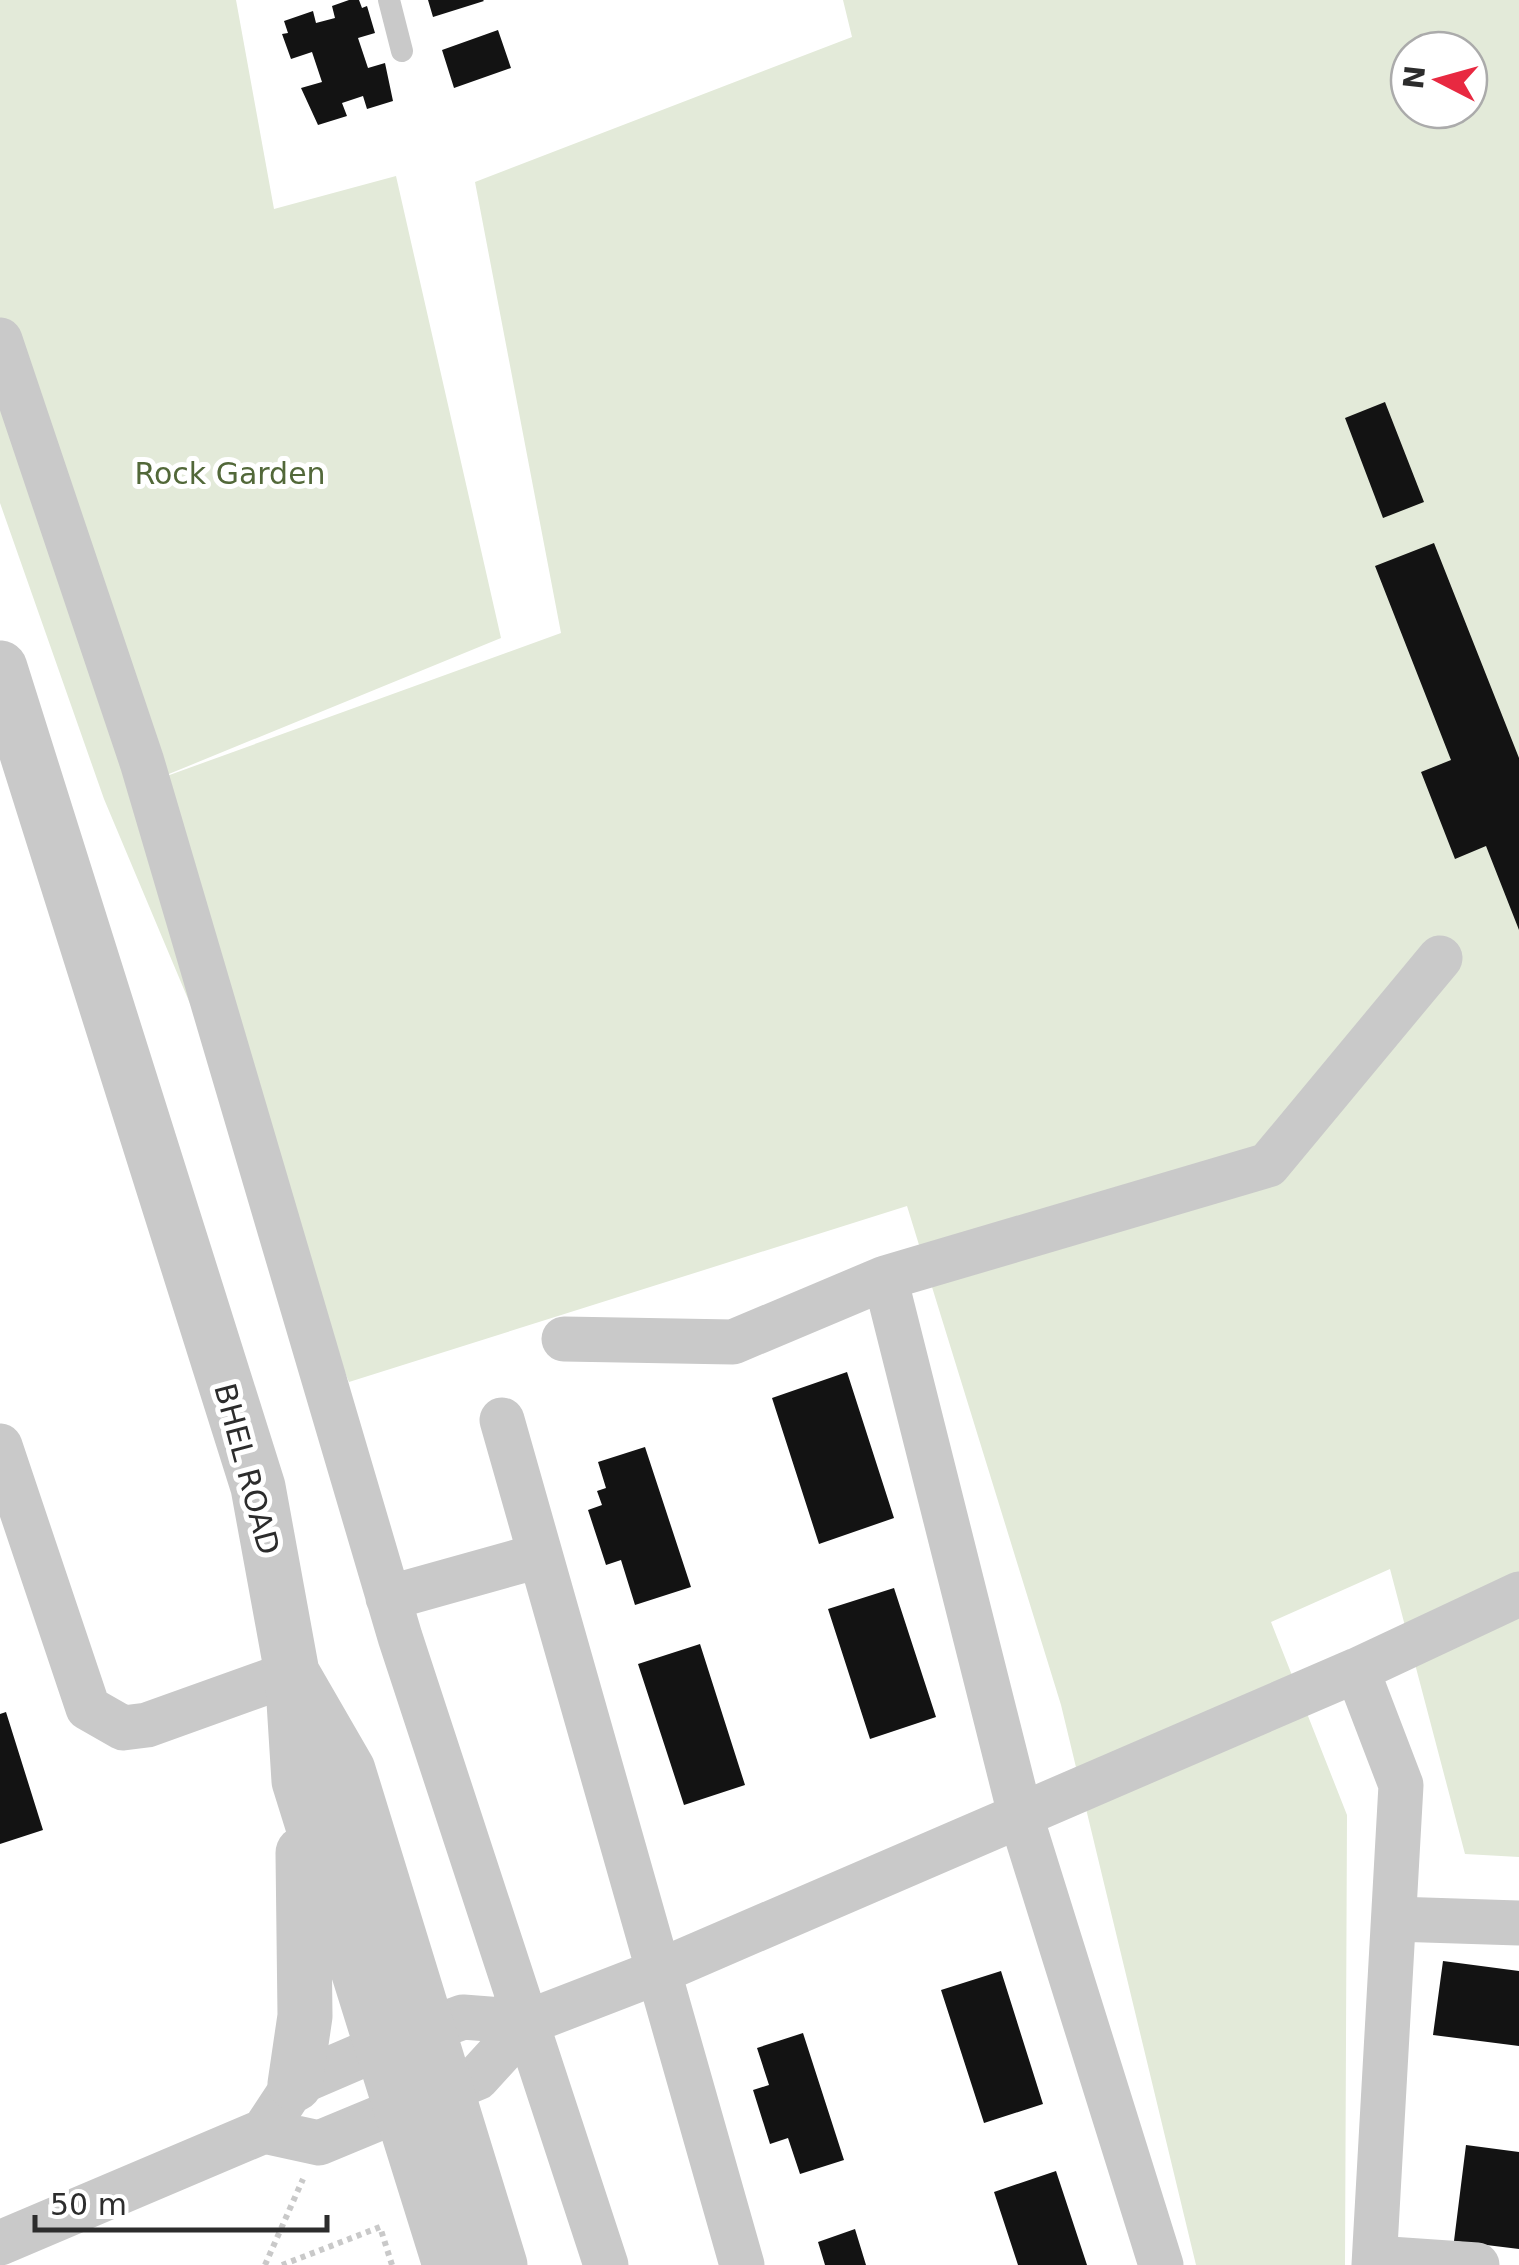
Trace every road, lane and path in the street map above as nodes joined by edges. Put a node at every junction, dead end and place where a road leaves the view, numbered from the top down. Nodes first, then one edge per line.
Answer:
1 (389, 0) edge
2 (402, 52) dead end
3 (0, 340) edge
4 (0, 668) edge
5 (1440, 958) dead end
6 (885, 1278) junction
7 (564, 1339) dead end
8 (502, 1420) dead end
9 (0, 1446) edge
10 (538, 1556) junction
11 (1519, 1594) edge
12 (388, 1598) junction
13 (1357, 1670) junction
14 (292, 1672) junction
15 (299, 1781) junction
16 (1020, 1814) junction
17 (1394, 1920) junction
18 (1519, 1923) edge
19 (660, 1971) junction
20 (528, 2022) junction
21 (404, 2039) junction
22 (295, 2084) junction
23 (424, 2100) junction
24 (264, 2131) junction
25 (319, 2143) junction
26 (0, 2243) edge
27 (1374, 2261) edge
28 (265, 2265) edge
29 (282, 2265) edge
30 (392, 2265) edge
31 (450, 2265) edge
32 (500, 2265) edge
33 (606, 2265) edge
34 (742, 2265) edge
35 (1162, 2265) edge
36 (1477, 2265) edge

1 - 2 lane
3 - 12 street
4 - 14 street, BHEL ROAD
5 - 6 street
6 - 7 street
6 - 16 street
8 - 10 street
9 - 14 street
10 - 12 street
10 - 19 street
11 - 13 street
12 - 20 street
13 - 16 street
13 - 17 street
14 - 15 street
14 - 21 street, BHEL ROAD
15 - 21 street
15 - 22 street
16 - 19 street
16 - 35 street
17 - 18 street
17 - 27 street
19 - 20 street
19 - 34 street
20 - 21 street
20 - 23 street
20 - 33 street
21 - 22 street
21 - 23 street
22 - 24 street
23 - 25 street
23 - 31 street
23 - 32 street
24 - 25 street
24 - 26 street
25 - 28 path
27 - 36 street
29 - 30 path

